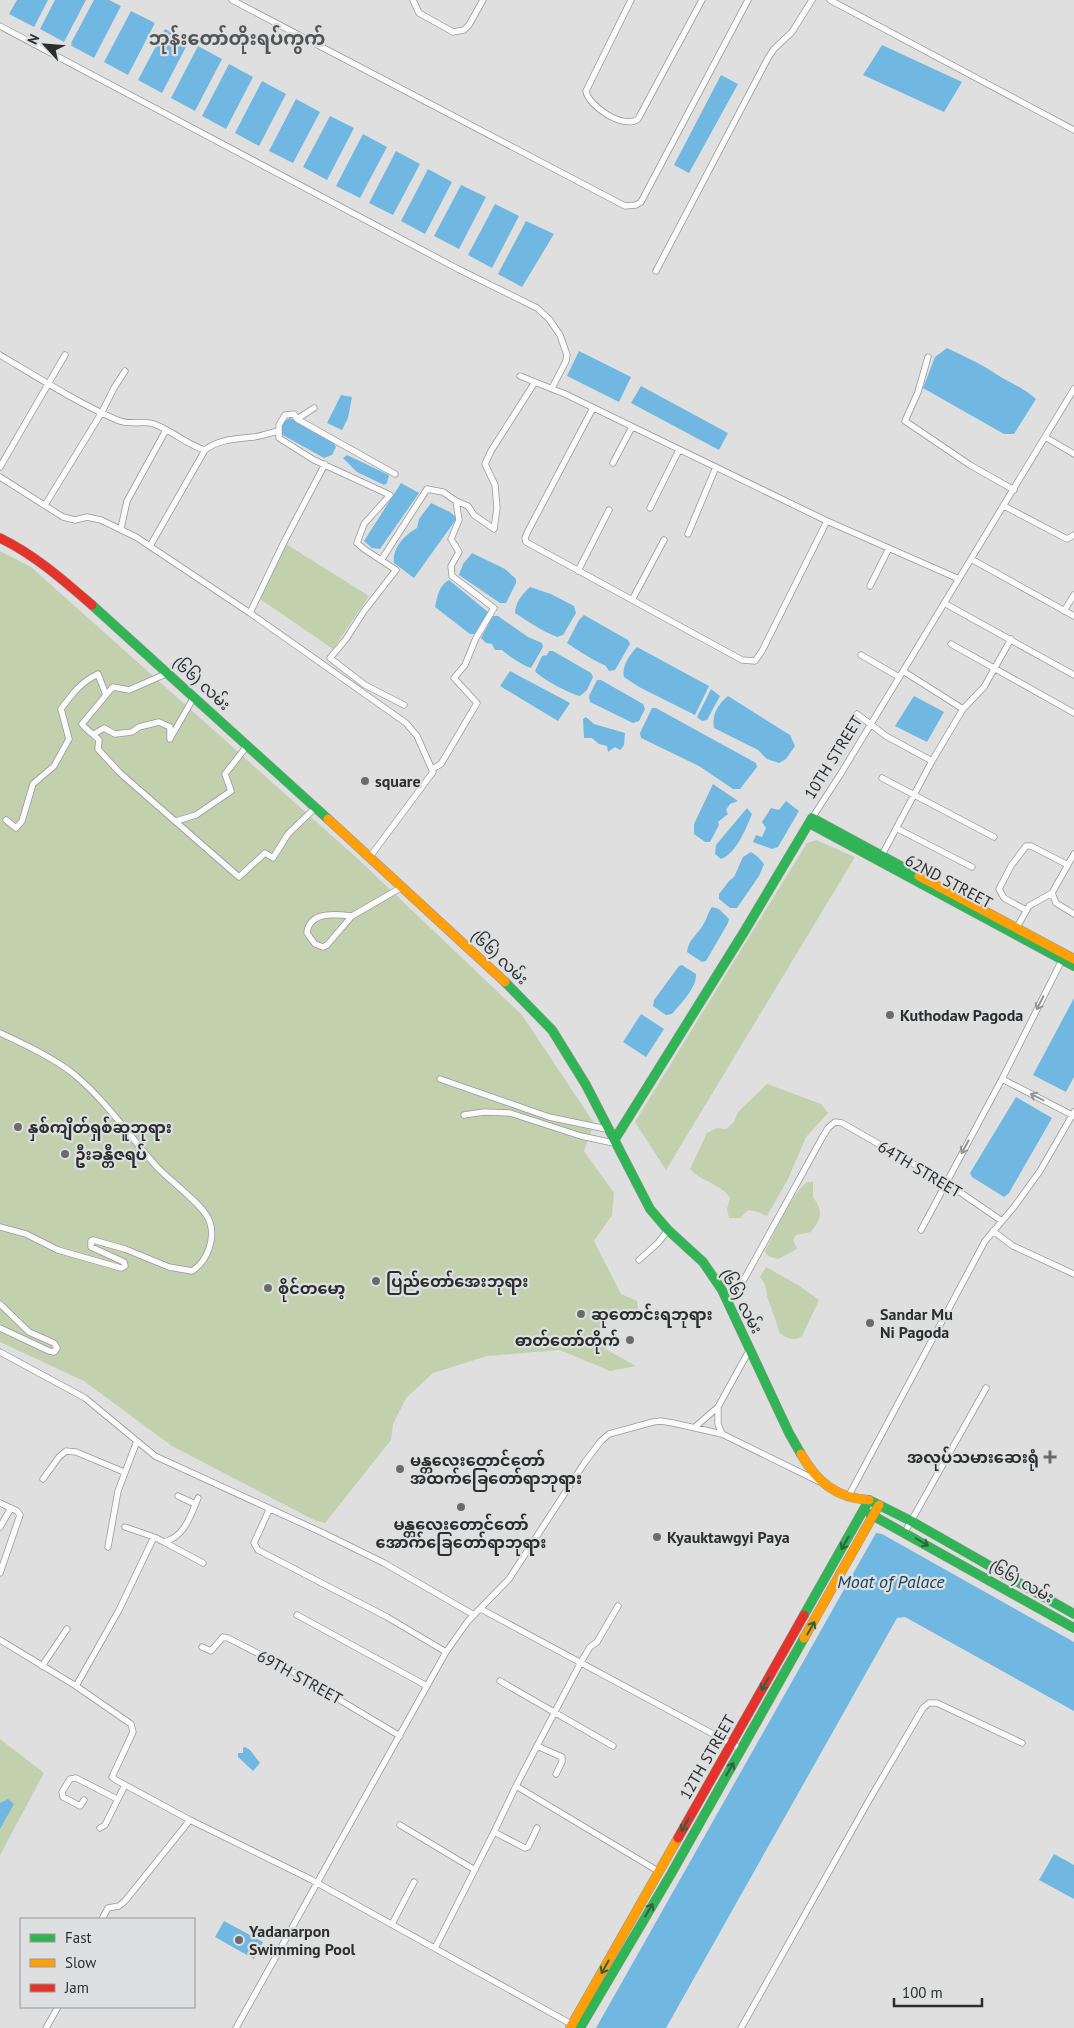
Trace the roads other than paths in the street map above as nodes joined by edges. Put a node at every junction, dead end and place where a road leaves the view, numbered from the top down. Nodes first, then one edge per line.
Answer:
1 (232, 0) edge
2 (413, 0) edge
3 (483, 0) edge
4 (631, 0) edge
5 (702, 0) edge
6 (748, 0) edge
7 (812, 0) edge
8 (830, 0) edge
9 (0, 26) edge
10 (1074, 130) edge
11 (656, 271) dead end
12 (0, 355) edge
13 (65, 355) dead end
14 (928, 357) dead end
15 (126, 371) dead end
16 (520, 376) dead end
17 (535, 382) junction
18 (49, 384) junction
19 (552, 388) junction
20 (1074, 389) edge
21 (314, 408) dead end
22 (593, 408) junction
23 (102, 412) junction
24 (297, 418) junction
25 (632, 427) junction
26 (166, 430) junction
27 (278, 432) junction
28 (1045, 437) junction
29 (205, 450) junction
30 (679, 450) junction
31 (1074, 454) edge
32 (613, 463) dead end
33 (325, 464) junction
34 (0, 467) edge
35 (716, 468) junction
36 (395, 474) dead end
37 (0, 477) edge
38 (1014, 490) junction
39 (456, 501) junction
40 (45, 505) junction
41 (1004, 506) junction
42 (650, 508) dead end
43 (609, 510) dead end
44 (827, 522) junction
45 (121, 528) junction
46 (688, 534) dead end
47 (1074, 535) edge
48 (0, 538) edge
49 (664, 540) dead end
50 (150, 546) junction
51 (889, 548) junction
52 (972, 559) junction
53 (382, 560) junction
54 (578, 571) junction
55 (959, 579) junction
56 (870, 586) dead end
57 (1074, 595) edge
58 (632, 600) junction
59 (944, 603) junction
60 (1064, 611) junction
61 (250, 613) junction
62 (1074, 616) edge
63 (1011, 639) junction
64 (951, 644) dead end
65 (861, 655) dead end
66 (994, 669) junction
67 (903, 670) junction
68 (168, 673) junction
69 (1074, 674) edge
70 (899, 677) junction
71 (106, 695) junction
72 (194, 697) junction
73 (404, 705) dead end
74 (963, 709) junction
75 (1074, 713) edge
76 (857, 714) dead end
77 (871, 725) junction
78 (94, 734) junction
79 (247, 746) junction
80 (932, 761) junction
81 (432, 769) junction
82 (882, 778) dead end
83 (914, 795) junction
84 (315, 808) junction
85 (6, 820) dead end
86 (176, 821) junction
87 (811, 821) junction
88 (896, 828) junction
89 (994, 836) dead end
90 (857, 846) junction
91 (1074, 854) edge
92 (882, 855) junction
93 (369, 858) junction
94 (1068, 865) junction
95 (972, 867) dead end
96 (402, 887) junction
97 (1052, 893) junction
98 (956, 900) junction
99 (1026, 910) junction
100 (1074, 914) edge
101 (352, 916) junction
102 (1015, 930) junction
103 (1071, 961) edge
104 (0, 1033) edge
105 (440, 1079) dead end
106 (1002, 1079) junction
107 (1073, 1114) edge
108 (464, 1115) dead end
109 (611, 1130) junction
110 (617, 1142) junction
111 (945, 1182) junction
112 (1002, 1221) junction
113 (0, 1226) edge
114 (668, 1230) junction
115 (921, 1230) dead end
116 (993, 1231) junction
117 (639, 1260) dead end
118 (1074, 1274) edge
119 (726, 1297) junction
120 (0, 1304) edge
121 (0, 1328) edge
122 (750, 1349) junction
123 (0, 1352) edge
124 (986, 1388) dead end
125 (718, 1407) junction
126 (695, 1428) junction
127 (722, 1434) junction
128 (137, 1441) junction
129 (124, 1472) junction
130 (43, 1479) dead end
131 (822, 1482) junction
132 (178, 1496) dead end
133 (851, 1498) junction
134 (869, 1500) junction
135 (0, 1503) edge
136 (879, 1505) junction
137 (11, 1508) junction
138 (270, 1510) junction
139 (863, 1511) junction
140 (874, 1516) junction
141 (911, 1520) junction
142 (0, 1527) edge
143 (125, 1527) dead end
144 (904, 1532) junction
145 (154, 1537) junction
146 (164, 1542) junction
147 (108, 1547) dead end
148 (203, 1563) dead end
149 (0, 1573) edge
150 (618, 1606) dead end
151 (481, 1609) junction
152 (1074, 1614) edge
153 (297, 1615) dead end
154 (474, 1615) junction
155 (1074, 1628) edge
156 (67, 1629) dead end
157 (0, 1640) edge
158 (202, 1647) dead end
159 (446, 1652) junction
160 (581, 1662) junction
161 (42, 1666) junction
162 (500, 1681) dead end
163 (76, 1686) junction
164 (428, 1686) junction
165 (555, 1711) junction
166 (400, 1736) junction
167 (731, 1743) junction
168 (1022, 1743) dead end
169 (537, 1746) junction
170 (613, 1746) dead end
171 (742, 1749) junction
172 (556, 1774) dead end
173 (125, 1785) junction
174 (516, 1786) junction
175 (117, 1799) junction
176 (84, 1800) dead end
177 (190, 1820) junction
178 (400, 1825) dead end
179 (100, 1828) dead end
180 (537, 1828) dead end
181 (494, 1832) junction
182 (475, 1870) junction
183 (658, 1871) junction
184 (316, 1882) junction
185 (414, 1882) dead end
186 (103, 1918) edge
187 (392, 1924) junction
188 (435, 1948) junction
189 (57, 2008) edge
190 (575, 2027) edge
191 (46, 2028) edge
192 (236, 2028) edge
193 (741, 2028) edge

1 - 6 street
2 - 3 street
4 - 5 street
7 - 11 street
8 - 10 street
9 - 19 street
12 - 18 street
13 - 18 street
14 - 38 street
15 - 23 street
16 - 17 street
17 - 19 street
17 - 39 street
18 - 23 street
18 - 34 street
19 - 22 street
20 - 28 street, 10TH STREET
21 - 24 street
22 - 25 street
22 - 54 street
23 - 26 street
23 - 40 street
24 - 27 street
24 - 36 street
25 - 30 street
25 - 32 street
26 - 29 street
26 - 45 street
27 - 29 street
27 - 33 street
28 - 31 street
28 - 38 street, 10TH STREET
29 - 50 street
30 - 35 street
30 - 42 street
33 - 53 street
33 - 61 street
35 - 44 street
35 - 46 street
37 - 40 street
38 - 41 street, 10TH STREET
39 - 53 street
39 - 81 street
40 - 45 street
41 - 47 street
41 - 52 street, 10TH STREET
43 - 54 street
44 - 51 street
44 - 58 street
45 - 50 street
48 - 68 main road, (၆၆) လမ်း
49 - 58 street
50 - 61 street
51 - 55 street
51 - 56 street
52 - 55 street, 10TH STREET
52 - 60 street
53 - 73 street
54 - 58 street
55 - 59 street, 10TH STREET
57 - 60 street
59 - 63 street
59 - 67 street, 10TH STREET
60 - 62 street
61 - 81 street
63 - 66 street
63 - 69 street
64 - 66 street
65 - 70 street
66 - 74 street
66 - 75 street
67 - 70 street, 10TH STREET
67 - 74 street
68 - 71 street
68 - 72 main road, (၆၆) လမ်း
70 - 77 street, 10TH STREET
71 - 78 street
71 - 85 street
72 - 78 street
72 - 79 main road, (၆၆) လမ်း
74 - 80 street
76 - 77 street
77 - 80 street
77 - 87 street, 10TH STREET
78 - 86 street
79 - 84 main road, (၆၆) လမ်း
79 - 86 street
80 - 83 street
81 - 93 street
82 - 83 street
83 - 88 street
83 - 89 street
84 - 86 street
84 - 93 main road, (၆၆) လမ်း
87 - 90 main road, 62ND STREET
87 - 110 main road, 10TH STREET
88 - 92 street
88 - 95 street
90 - 92 main road, 62ND STREET
90 - 98 main road, 62ND STREET
91 - 94 street
92 - 98 main road, 62ND STREET
93 - 96 main road, (၆၆) လမ်း
94 - 97 street
94 - 99 street
96 - 101 street
96 - 109 main road, (၆၆) လမ်း
97 - 99 street
97 - 100 street
98 - 102 main road, 62ND STREET
99 - 102 street
101 - 101 street
102 - 103 main road, 62ND STREET
103 -> 106 street
104 - 113 street
105 - 109 street
107 -> 106 street
106 -> 111 street
107 - 112 street
108 - 110 street
109 - 110 main road, (၆၆) လမ်း
110 - 114 main road, (၆၆) လမ်း
111 - 112 street, 64TH STREET
111 - 115 street
111 - 119 street, 64TH STREET
112 - 116 street
114 - 117 street
114 - 119 main road, (၆၆) လမ်း
116 - 118 street
116 - 133 street
119 - 122 main road, (၆၆) လမ်း
120 - 121 street
122 - 125 street
122 - 131 main road, (၆၆) လမ်း
123 - 128 street
124 - 141 street
125 - 126 street
125 - 127 street
126 - 127 street
126 - 151 street
127 - 131 street
128 - 129 street
128 - 138 street
129 - 130 street
129 - 147 street
131 - 133 main road, (၆၆) လမ်း
132 - 146 street
133 - 134 main road, (၆၆) လမ်း
133 - 139 main road, (၆၆) လမ်း
134 - 136 main road, (၆၆) လမ်း
134 - 139 main road, 12TH STREET
135 - 137 street
136 - 140 main road, 12TH STREET
136 - 141 main road, (၆၆) လမ်း
137 - 142 street
137 - 149 street
138 - 154 street
138 - 159 street
139 - 140 main road, (၆၆) လမ်း
139 -> 167 main road, 12TH STREET
140 - 144 main road, (၆၆) လမ်း
171 -> 140 main road, 12TH STREET
141 - 144 street
141 - 152 main road, (၆၆) လမ်း
143 - 145 street
144 -> 155 main road, (၆၆) လမ်း
145 - 146 street
145 - 163 street
146 - 148 street
150 - 160 street
151 - 154 street
151 - 160 street
153 - 164 street
154 - 159 street
156 - 161 street
157 - 161 street
158 - 166 street, 69TH STREET
159 - 164 street
160 - 165 street
160 - 167 street
161 - 163 street
162 - 165 street
163 - 173 street
164 - 166 street
165 - 169 street
165 - 170 street
166 - 184 street
167 - 171 street
167 -> 183 main road, 12TH STREET
168 - 193 street
169 - 172 street
169 - 174 street
190 -> 171 main road, 12TH STREET
173 - 175 street
173 - 177 street
174 - 181 street
174 - 183 street
175 - 176 street
175 - 179 street
177 - 184 street
177 - 186 street
178 - 182 street
180 - 181 street
181 - 182 street
182 - 188 street
183 -> 190 main road, 12TH STREET
184 - 187 street
184 - 192 street
185 - 187 street
187 - 188 street
188 - 190 street
189 - 191 street

